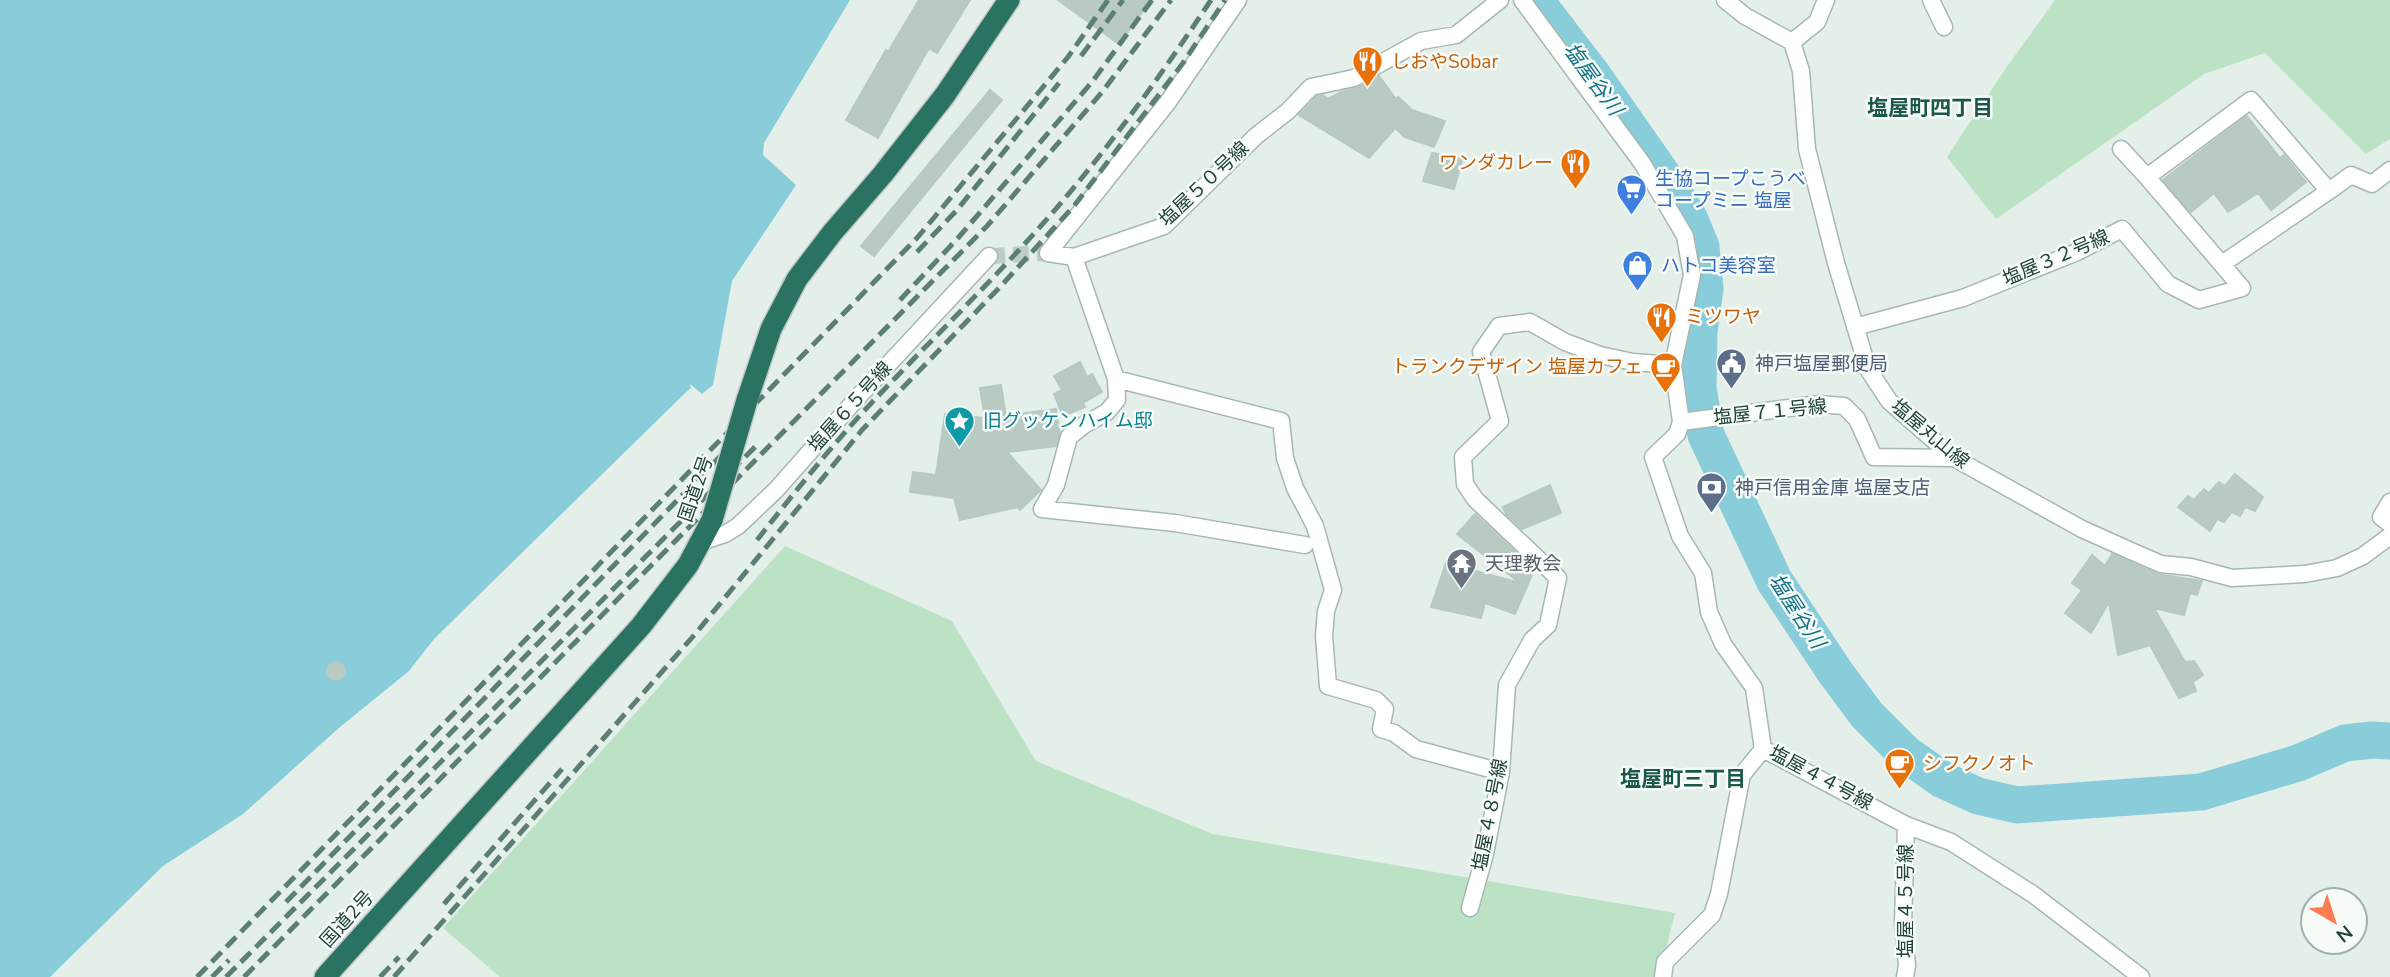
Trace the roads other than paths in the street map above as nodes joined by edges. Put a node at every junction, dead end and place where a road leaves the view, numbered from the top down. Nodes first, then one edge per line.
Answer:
1 (1009, 0) edge
2 (1238, 0) edge
3 (1500, 0) edge
4 (1522, 0) edge
5 (1724, 0) edge
6 (1826, 0) edge
7 (1931, 0) edge
8 (1944, 27) dead end
9 (1792, 42) junction
10 (2121, 149) dead end
11 (2390, 170) edge
12 (2147, 177) junction
13 (2329, 191) junction
14 (989, 256) tunnel mouth
15 (1074, 257) junction
16 (2222, 264) junction
17 (1855, 327) junction
18 (1672, 365) junction
19 (1116, 379) junction
20 (1685, 422) junction
21 (1954, 458) junction
22 (2390, 502) edge
23 (2389, 536) edge
24 (701, 542) junction
25 (1305, 545) dead end
26 (1763, 749) junction
27 (1501, 772) junction
28 (1906, 825) junction
29 (1470, 908) dead end
30 (325, 977) edge
31 (1663, 977) edge
32 (1905, 977) edge
33 (2141, 977) edge

1 - 24 highway, 国道2号, bridge
2 - 15 street
3 - 15 street, 塩屋５０号線
4 - 18 street
5 - 9 street
6 - 9 street
7 - 8 street
9 - 17 street, 塩屋丸山線
10 - 12 street, 塩屋３２号線
11 - 13 street
12 - 13 street
12 - 16 street, 塩屋３２号線
13 - 16 street
14 - 24 street, 塩屋６５号線
15 - 19 street
16 - 17 street, 塩屋３２号線
17 - 21 street, 塩屋丸山線
18 - 20 street
18 - 27 street, 塩屋４８号線
19 - 25 street
19 - 27 street
20 - 21 street, 塩屋７１号線
20 - 26 street, 塩屋４４号線
21 - 23 street, 塩屋丸山線
22 - 23 street
24 - 30 highway, 国道2号
26 - 28 street, 塩屋４４号線
26 - 31 street
27 - 29 street, 塩屋４８号線
28 - 32 street, 塩屋４５号線
28 - 33 street, 塩屋４４号線

